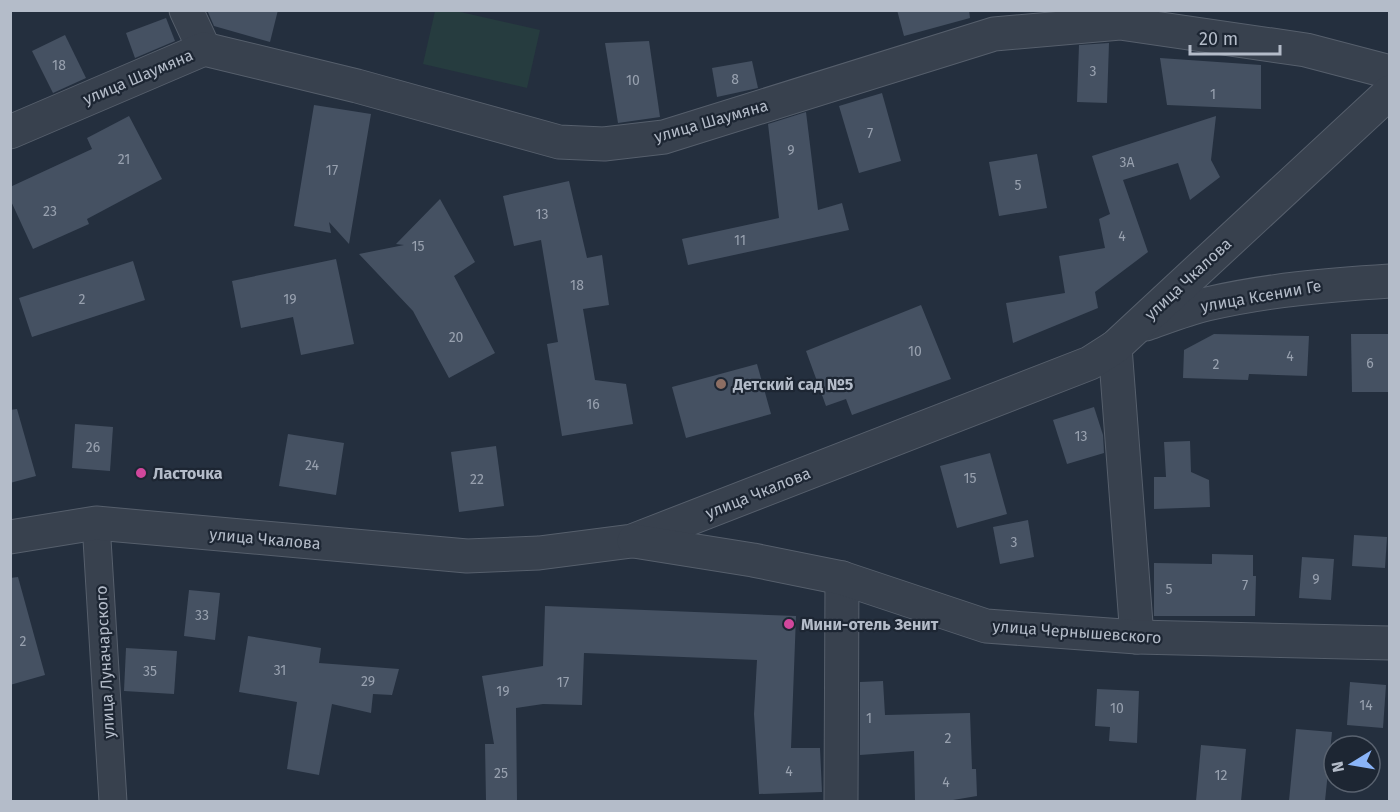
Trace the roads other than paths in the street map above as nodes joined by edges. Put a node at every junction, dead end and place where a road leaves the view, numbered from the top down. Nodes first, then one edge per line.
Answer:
1 (186, 10) edge
2 (204, 49) junction
3 (1389, 72) edge
4 (1389, 92) edge
5 (10, 132) edge
6 (1389, 281) edge
7 (1125, 337) junction
8 (96, 523) junction
9 (10, 537) edge
10 (632, 541) junction
11 (842, 578) junction
12 (1137, 637) junction
13 (1389, 643) edge
14 (113, 801) edge
15 (841, 801) edge

1 - 2 street
2 - 3 street, улица Шаумяна
2 - 5 street, улица Шаумяна
4 - 7 street, улица Чкалова
6 - 7 street, улица Ксении Ге
7 - 10 street, улица Чкалова
7 - 12 street
8 - 9 street, улица Чкалова
8 - 10 street, улица Чкалова
8 - 14 street, улица Луначарского
10 - 11 street, улица Чернышевского
11 - 12 street, улица Чернышевского
11 - 15 street
12 - 13 street, улица Чернышевского

